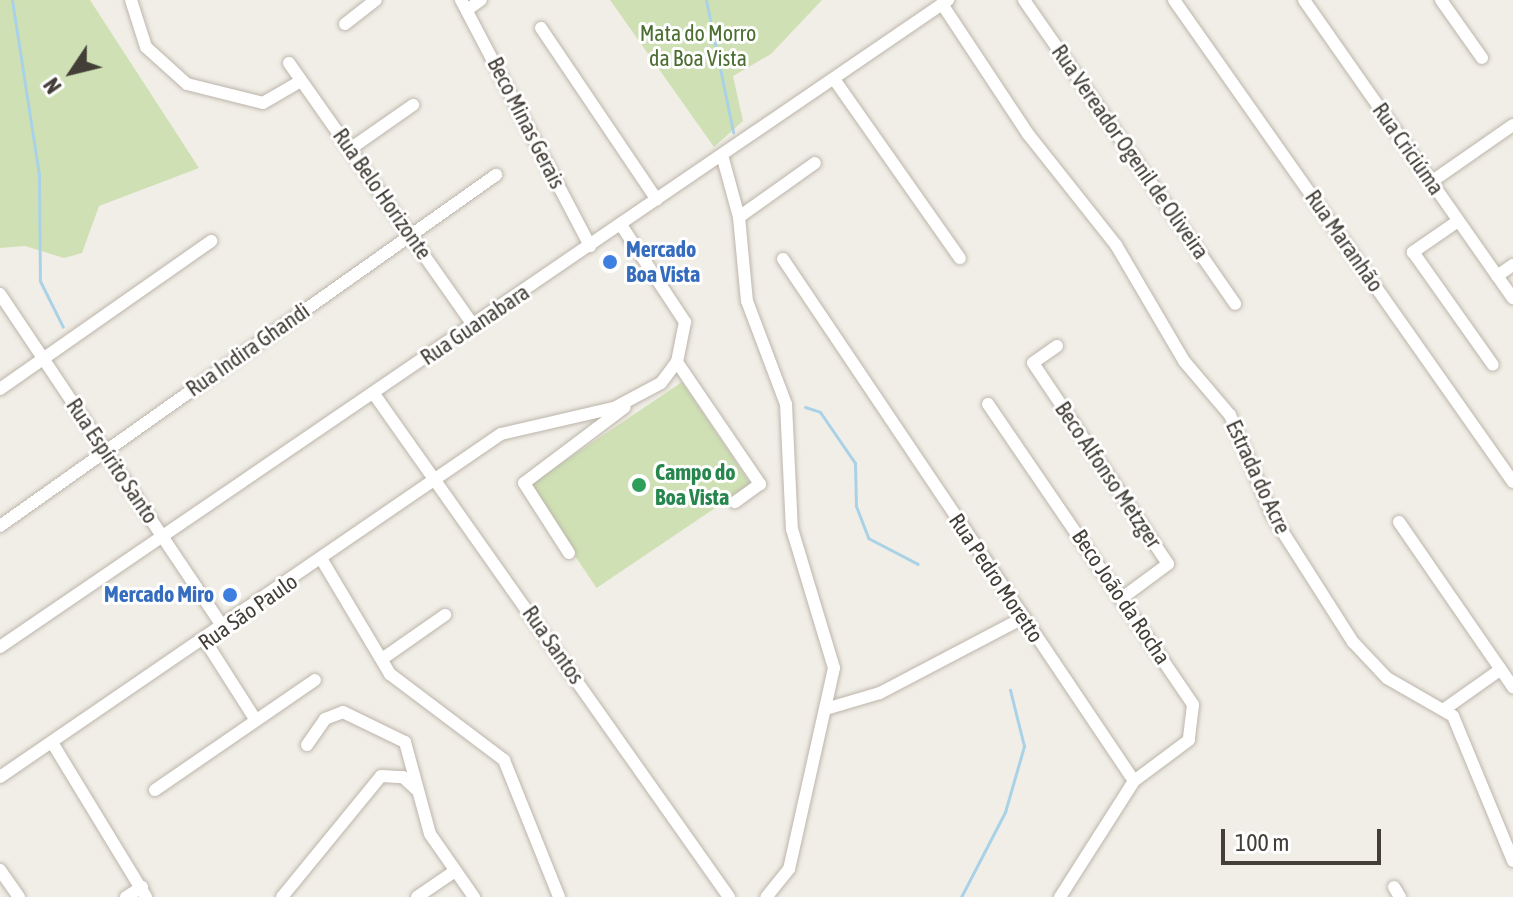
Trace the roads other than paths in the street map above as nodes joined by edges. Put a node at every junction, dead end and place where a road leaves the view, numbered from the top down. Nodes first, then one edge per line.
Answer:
1 (131, 0) edge
2 (376, 0) edge
3 (481, 0) edge
4 (1024, 0) edge
5 (1174, 0) edge
6 (1441, 0) edge
7 (1306, 1) edge
8 (945, 2) edge
9 (464, 5) edge
10 (345, 24) dead end
11 (541, 28) dead end
12 (1482, 58) dead end
13 (289, 63) dead end
14 (834, 79) junction
15 (301, 81) junction
16 (413, 105) dead end
17 (1513, 125) edge
18 (350, 149) junction
19 (722, 155) junction
20 (815, 163) dead end
21 (496, 175) dead end
22 (1431, 182) junction
23 (657, 200) junction
24 (739, 217) junction
25 (1458, 221) junction
26 (621, 225) junction
27 (411, 235) junction
28 (211, 241) dead end
29 (590, 246) junction
30 (960, 258) dead end
31 (783, 259) dead end
32 (1513, 265) edge
33 (1497, 276) junction
34 (0, 294) edge
35 (1513, 298) edge
36 (1235, 304) dead end
37 (474, 326) junction
38 (1057, 346) dead end
39 (44, 359) junction
40 (677, 362) junction
41 (1493, 365) dead end
42 (0, 389) edge
43 (374, 394) junction
44 (634, 400) junction
45 (988, 404) dead end
46 (106, 451) junction
47 (436, 479) junction
48 (1513, 482) edge
49 (735, 502) dead end
50 (1399, 522) dead end
51 (0, 526) edge
52 (164, 538) junction
53 (569, 553) dead end
54 (322, 560) junction
55 (1122, 598) junction
56 (445, 615) dead end
57 (1023, 618) junction
58 (224, 629) junction
59 (206, 642) junction
60 (0, 647) edge
61 (382, 659) junction
62 (1501, 669) junction
63 (315, 680) dead end
64 (1513, 687) edge
65 (829, 708) junction
66 (1446, 708) junction
67 (255, 719) junction
68 (53, 744) junction
69 (307, 745) dead end
70 (0, 777) edge
71 (1134, 781) junction
72 (155, 790) dead end
73 (418, 791) junction
74 (1513, 861) edge
75 (0, 870) edge
76 (455, 871) junction
77 (5, 887) edge
78 (144, 892) edge
79 (19, 897) edge
80 (126, 897) edge
81 (282, 897) edge
82 (417, 897) edge
83 (474, 897) edge
84 (559, 897) edge
85 (729, 897) edge
86 (766, 897) edge
87 (1060, 897) edge

1 - 15 street
2 - 10 street
3 - 9 street
4 - 36 street, Rua Vereador Ogenil de Oliveira
5 - 48 street, Rua Maranhão
6 - 12 street
7 - 22 street, Rua Criciúma
8 - 14 street, Rua Guanabara
8 - 66 street, Estrada do Acre
9 - 29 street, Beco Minas Gerais
11 - 23 street
13 - 15 street, Rua Belo Horizonte
14 - 19 street, Rua Guanabara
14 - 30 street
15 - 18 street, Rua Belo Horizonte
16 - 18 street
17 - 22 street
18 - 27 street, Rua Belo Horizonte
19 - 23 street, Rua Guanabara
19 - 24 street
20 - 24 street
21 - 27 street, Rua Indira Ghandi
22 - 25 street, Rua Criciúma
23 - 26 street, Rua Guanabara
24 - 65 street
25 - 33 street, Rua Criciúma
25 - 41 street
26 - 29 street, Rua Guanabara
26 - 40 street
27 - 37 street, Rua Belo Horizonte
27 - 46 street, Rua Indira Ghandi
28 - 39 street
29 - 37 street, Rua Guanabara
31 - 57 street, Rua Pedro Moretto
32 - 33 street
33 - 35 street, Rua Criciúma
34 - 39 street, Rua Espírito Santo
37 - 43 street, Rua Guanabara
38 - 55 street, Beco Alfonso Metzger
39 - 42 street
39 - 46 street, Rua Espírito Santo
40 - 44 street
40 - 49 street
43 - 47 street, Rua Santos
43 - 52 street, Rua Guanabara
44 - 47 street, Rua São Paulo
44 - 53 street
45 - 55 street, Beco João da Rocha
46 - 51 street, Rua Indira Ghandi
46 - 52 street, Rua Espírito Santo
47 - 54 street, Rua São Paulo
47 - 85 street, Rua Santos
50 - 62 street
52 - 58 street, Rua Espírito Santo
52 - 60 street, Rua Guanabara
54 - 58 street, Rua São Paulo
54 - 61 street
55 - 71 street, Beco João da Rocha
56 - 61 street
57 - 65 street
57 - 71 street, Rua Pedro Moretto
58 - 59 street, Rua São Paulo
59 - 67 street
59 - 68 street, Rua São Paulo
61 - 84 street
62 - 64 street
62 - 66 street
63 - 67 street
65 - 86 street
66 - 74 street
67 - 72 street
68 - 70 street, Rua São Paulo
68 - 78 street
69 - 73 street
71 - 87 street
73 - 76 street
73 - 81 street
75 - 77 street
76 - 82 street
76 - 83 street
77 - 79 street
78 - 80 street

